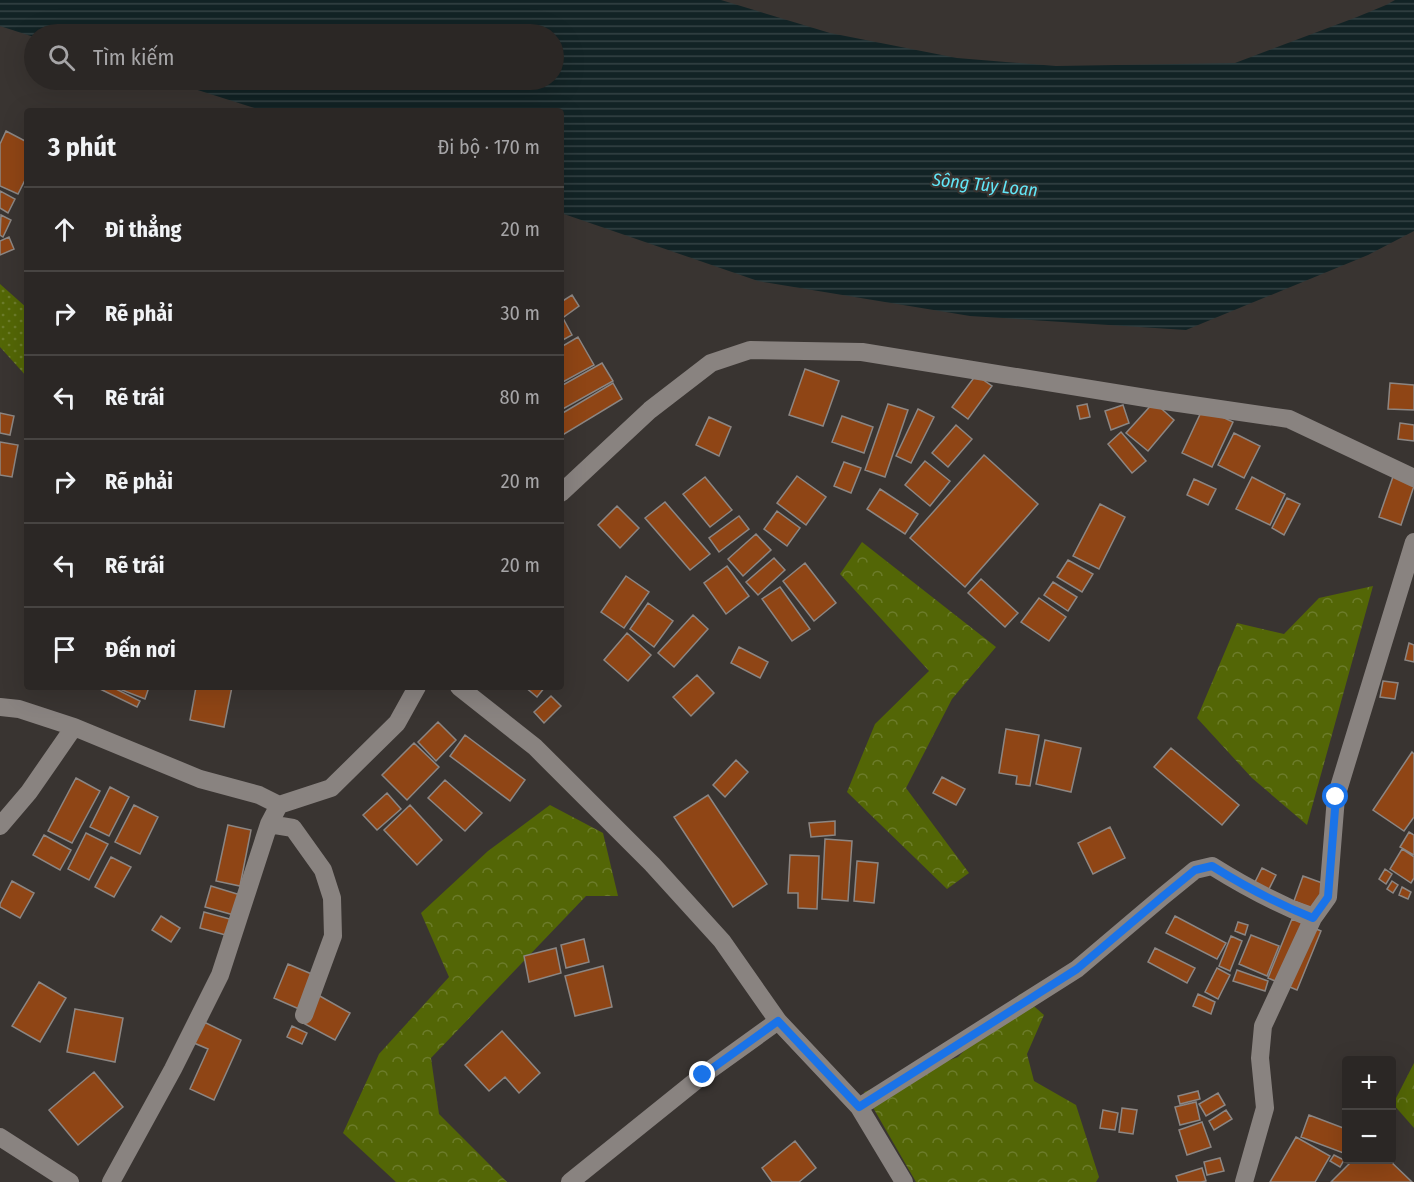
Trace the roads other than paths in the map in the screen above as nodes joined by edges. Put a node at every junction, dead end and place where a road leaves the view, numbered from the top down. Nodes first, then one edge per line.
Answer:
1 (1414, 478) edge
2 (564, 490) edge
3 (1414, 542) edge
4 (415, 690) edge
5 (463, 690) edge
6 (0, 707) edge
7 (74, 727) junction
8 (279, 805) junction
9 (269, 825) junction
10 (0, 826) edge
11 (1313, 918) junction
12 (304, 1015) dead end
13 (778, 1021) junction
14 (859, 1107) junction
15 (0, 1137) edge
16 (70, 1182) edge
17 (111, 1182) edge
18 (570, 1182) edge
19 (904, 1182) edge
20 (1244, 1182) edge

1 - 2 street
3 - 11 street
4 - 8 street
5 - 13 street
6 - 7 street
7 - 8 street
7 - 10 street
8 - 9 street
9 - 12 street
9 - 17 street
11 - 14 street
11 - 20 street
13 - 14 street
13 - 18 street
14 - 19 street
15 - 16 street

